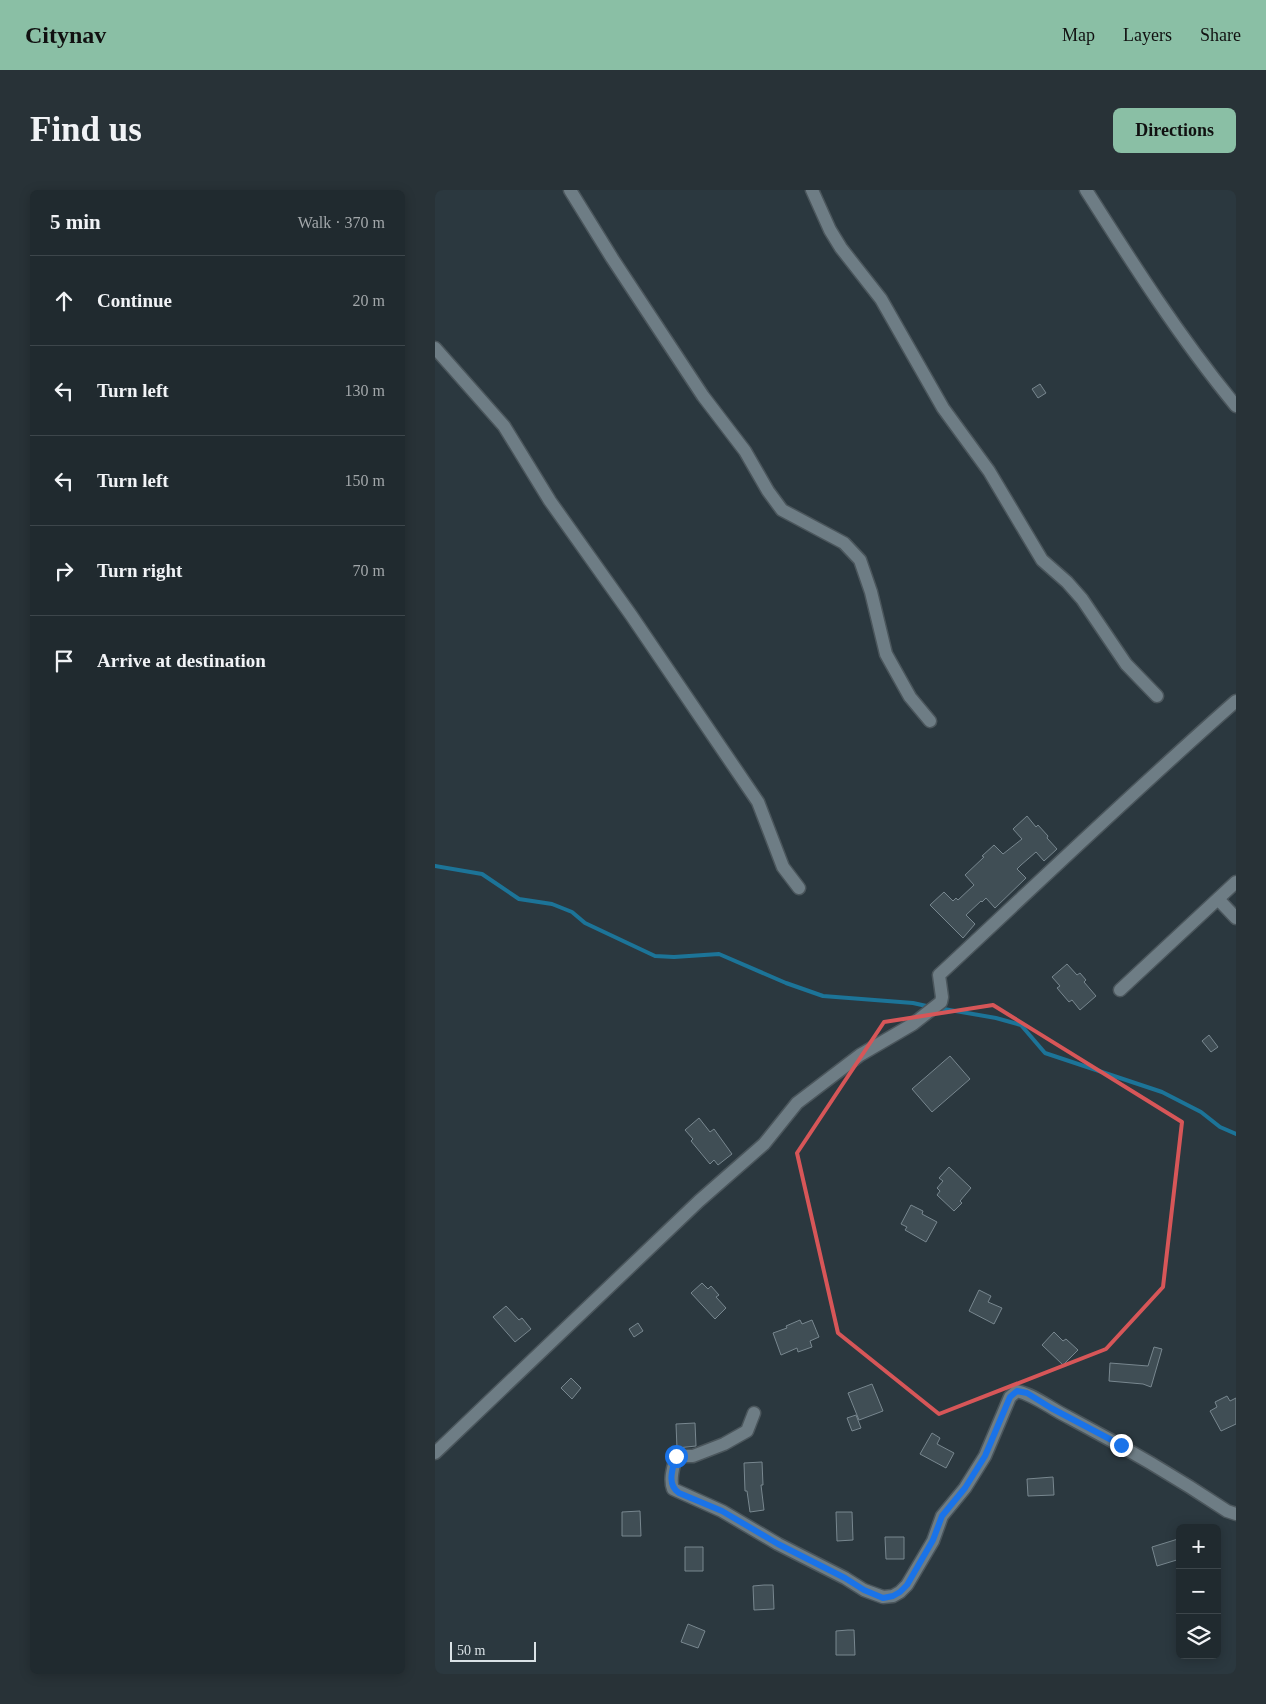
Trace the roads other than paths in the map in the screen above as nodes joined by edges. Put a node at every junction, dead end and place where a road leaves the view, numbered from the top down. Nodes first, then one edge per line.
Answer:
1 (570, 190) edge
2 (812, 190) edge
3 (1086, 190) edge
4 (435, 348) edge
5 (1236, 406) edge
6 (1157, 696) dead end
7 (1236, 701) edge
8 (930, 721) dead end
9 (1236, 882) edge
10 (799, 888) dead end
11 (1218, 899) junction
12 (1236, 918) edge
13 (1120, 990) dead end
14 (755, 1413) dead end
15 (435, 1453) edge
16 (1236, 1514) edge

1 - 8 street
2 - 6 street
3 - 5 street
4 - 10 street
7 - 15 street
9 - 11 street
11 - 12 street
11 - 13 street
14 - 16 street

